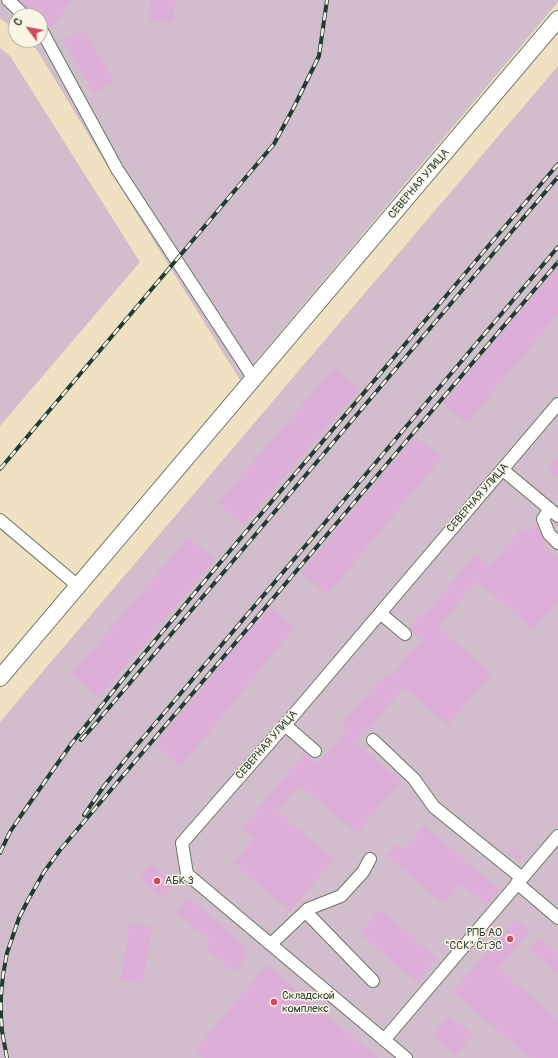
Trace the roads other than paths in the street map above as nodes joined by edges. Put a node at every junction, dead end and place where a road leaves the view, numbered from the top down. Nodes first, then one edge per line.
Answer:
1 (8, 0) edge
2 (17, 8) edge
3 (558, 19) edge
4 (48, 42) edge
5 (254, 379) junction
6 (558, 404) edge
7 (503, 470) junction
8 (554, 513) edge
9 (0, 520) edge
10 (558, 544) edge
11 (78, 586) junction
12 (380, 613) junction
13 (405, 634) dead end
14 (0, 678) edge
15 (285, 724) junction
16 (373, 740) dead end
17 (315, 751) dead end
18 (558, 836) edge
19 (370, 859) dead end
20 (519, 881) junction
21 (306, 912) junction
22 (558, 918) edge
23 (271, 944) junction
24 (373, 981) dead end
25 (384, 1040) junction
26 (406, 1058) edge

1 - 2 street
3 - 5 main road, СЕВЕРНАЯ УЛИЦА
4 - 5 street
5 - 11 main road, СЕВЕРНАЯ УЛИЦА
6 - 7 street, СЕВЕРНАЯ УЛИЦА
7 - 8 street
7 - 12 street, СЕВЕРНАЯ УЛИЦА
8 - 10 street
9 - 11 street
11 - 14 main road, СЕВЕРНАЯ УЛИЦА
12 - 13 street
12 - 15 street, СЕВЕРНАЯ УЛИЦА
15 - 17 street
15 - 23 street, СЕВЕРНАЯ УЛИЦА
16 - 20 street
18 - 20 street
19 - 21 street
20 - 22 street
20 - 25 street
21 - 23 street
21 - 24 street
23 - 25 street, СЕВЕРНАЯ УЛИЦА
25 - 26 street, СЕВЕРНАЯ УЛИЦА

